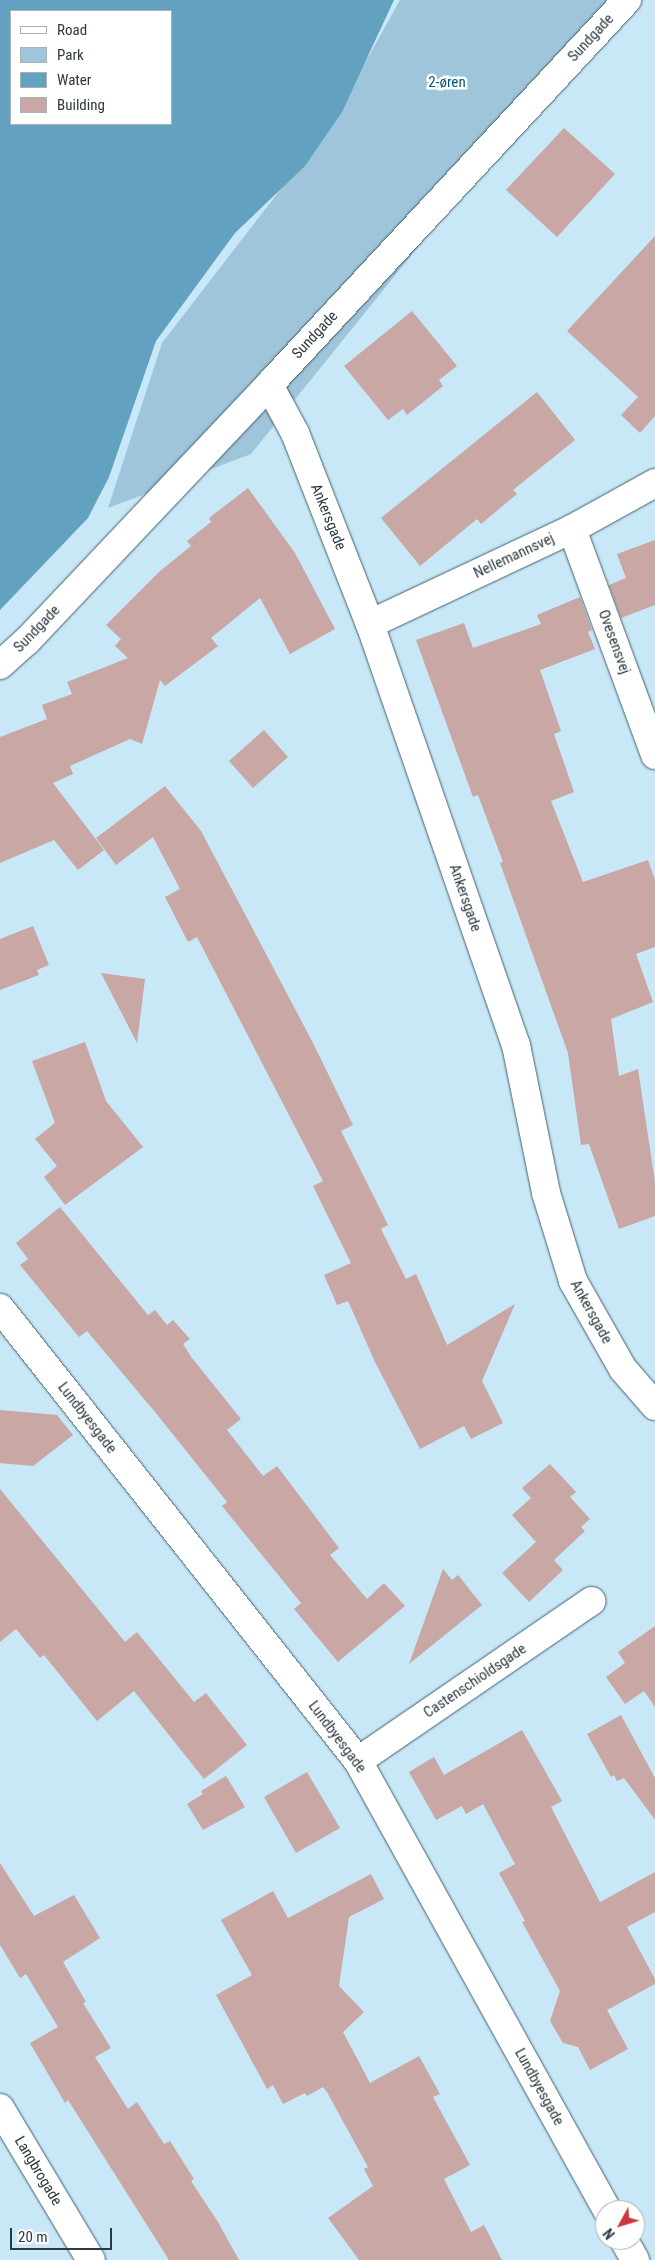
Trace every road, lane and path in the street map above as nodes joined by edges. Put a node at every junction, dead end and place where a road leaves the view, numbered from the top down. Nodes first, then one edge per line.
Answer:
1 (627, 0) edge
2 (269, 385) junction
3 (655, 483) edge
4 (572, 529) junction
5 (370, 624) junction
6 (0, 666) edge
7 (655, 755) edge
8 (0, 1308) edge
9 (655, 1406) edge
10 (592, 1601) dead end
11 (358, 1762) junction
12 (0, 2108) edge
13 (601, 2200) edge
14 (91, 2260) edge

1 - 2 street, Sundgade
2 - 5 street, Ankersgade
2 - 6 street, Sundgade
3 - 4 street, Nellemannsvej
4 - 5 street, Nellemannsvej
4 - 7 street, Ovesensvej
5 - 9 street, Ankersgade
8 - 11 street, Lundbyesgade
10 - 11 street, Castenschioldsgade
11 - 13 street, Lundbyesgade
12 - 14 street, Langbrogade

